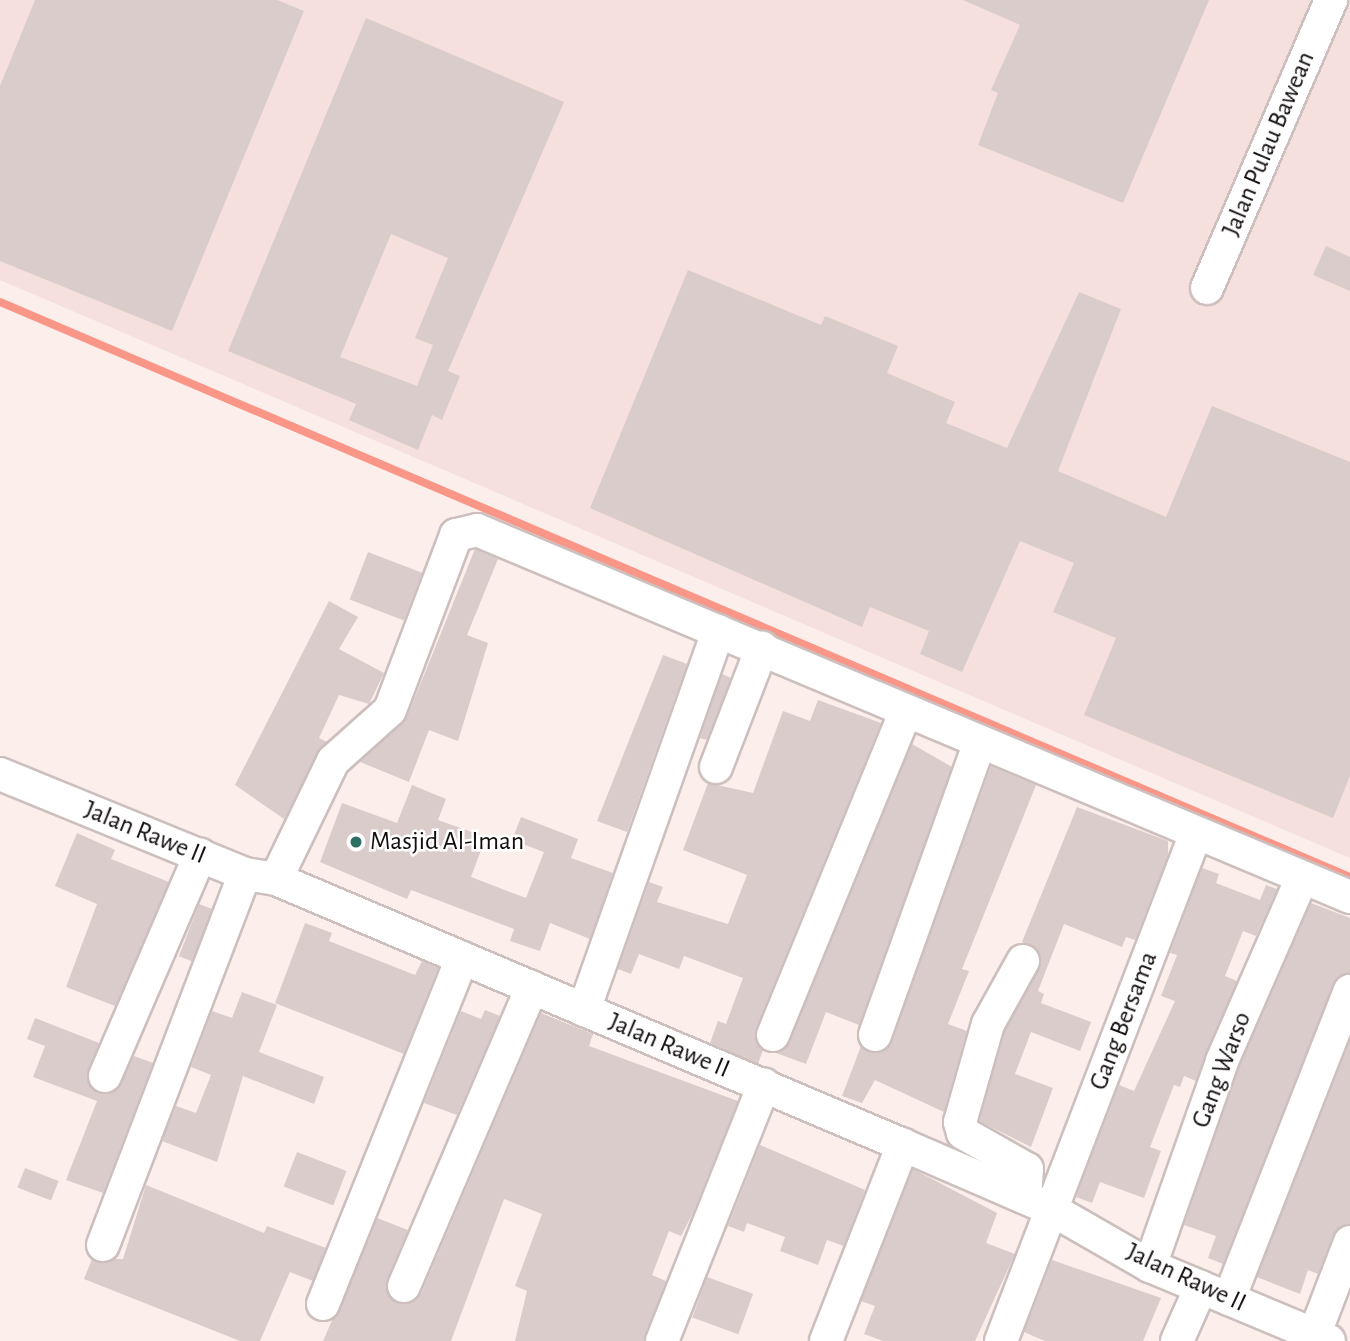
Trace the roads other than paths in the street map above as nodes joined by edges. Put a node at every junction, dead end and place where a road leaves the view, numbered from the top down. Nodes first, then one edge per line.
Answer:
1 (1331, 0) edge
2 (1207, 288) dead end
3 (718, 631) junction
4 (762, 648) junction
5 (905, 711) junction
6 (980, 742) junction
7 (716, 767) dead end
8 (0, 774) edge
9 (1196, 833) junction
10 (200, 855) junction
11 (245, 874) junction
12 (276, 878) junction
13 (1302, 878) junction
14 (1350, 897) edge
15 (462, 958) junction
16 (1023, 961) dead end
17 (532, 988) junction
18 (1350, 991) edge
19 (584, 1010) junction
20 (773, 1035) dead end
21 (875, 1035) dead end
22 (105, 1076) dead end
23 (764, 1086) junction
24 (903, 1145) junction
25 (1038, 1203) junction
26 (1350, 1242) edge
27 (103, 1245) dead end
28 (1150, 1266) junction
29 (404, 1286) dead end
30 (1215, 1293) junction
31 (323, 1304) dead end
32 (1319, 1339) edge
33 (663, 1341) edge
34 (826, 1341) edge
35 (1001, 1341) edge
36 (1177, 1341) edge

1 - 2 street, Jalan Pulau Bawean
3 - 4 street
3 - 12 street
3 - 19 street
4 - 5 street
4 - 7 street
5 - 6 street
5 - 20 street
6 - 9 street
6 - 21 street
8 - 10 street, Jalan Rawe II
9 - 13 street
9 - 25 street, Gang Bersama
10 - 11 street, Jalan Rawe II
10 - 22 street
11 - 12 street, Jalan Rawe II
11 - 27 street
12 - 15 street, Jalan Rawe II
13 - 14 street
13 - 28 street, Gang Warso
15 - 17 street, Jalan Rawe II
15 - 31 street
16 - 25 street
17 - 19 street, Jalan Rawe II
17 - 29 street
18 - 30 street
19 - 23 street, Jalan Rawe II
23 - 24 street, Jalan Rawe II
23 - 33 street
24 - 25 street, Jalan Rawe II
24 - 34 street
25 - 28 street, Jalan Rawe II
25 - 35 street, Gang Bersama
26 - 32 street
28 - 30 street, Jalan Rawe II
30 - 32 street, Jalan Rawe II
30 - 36 street

